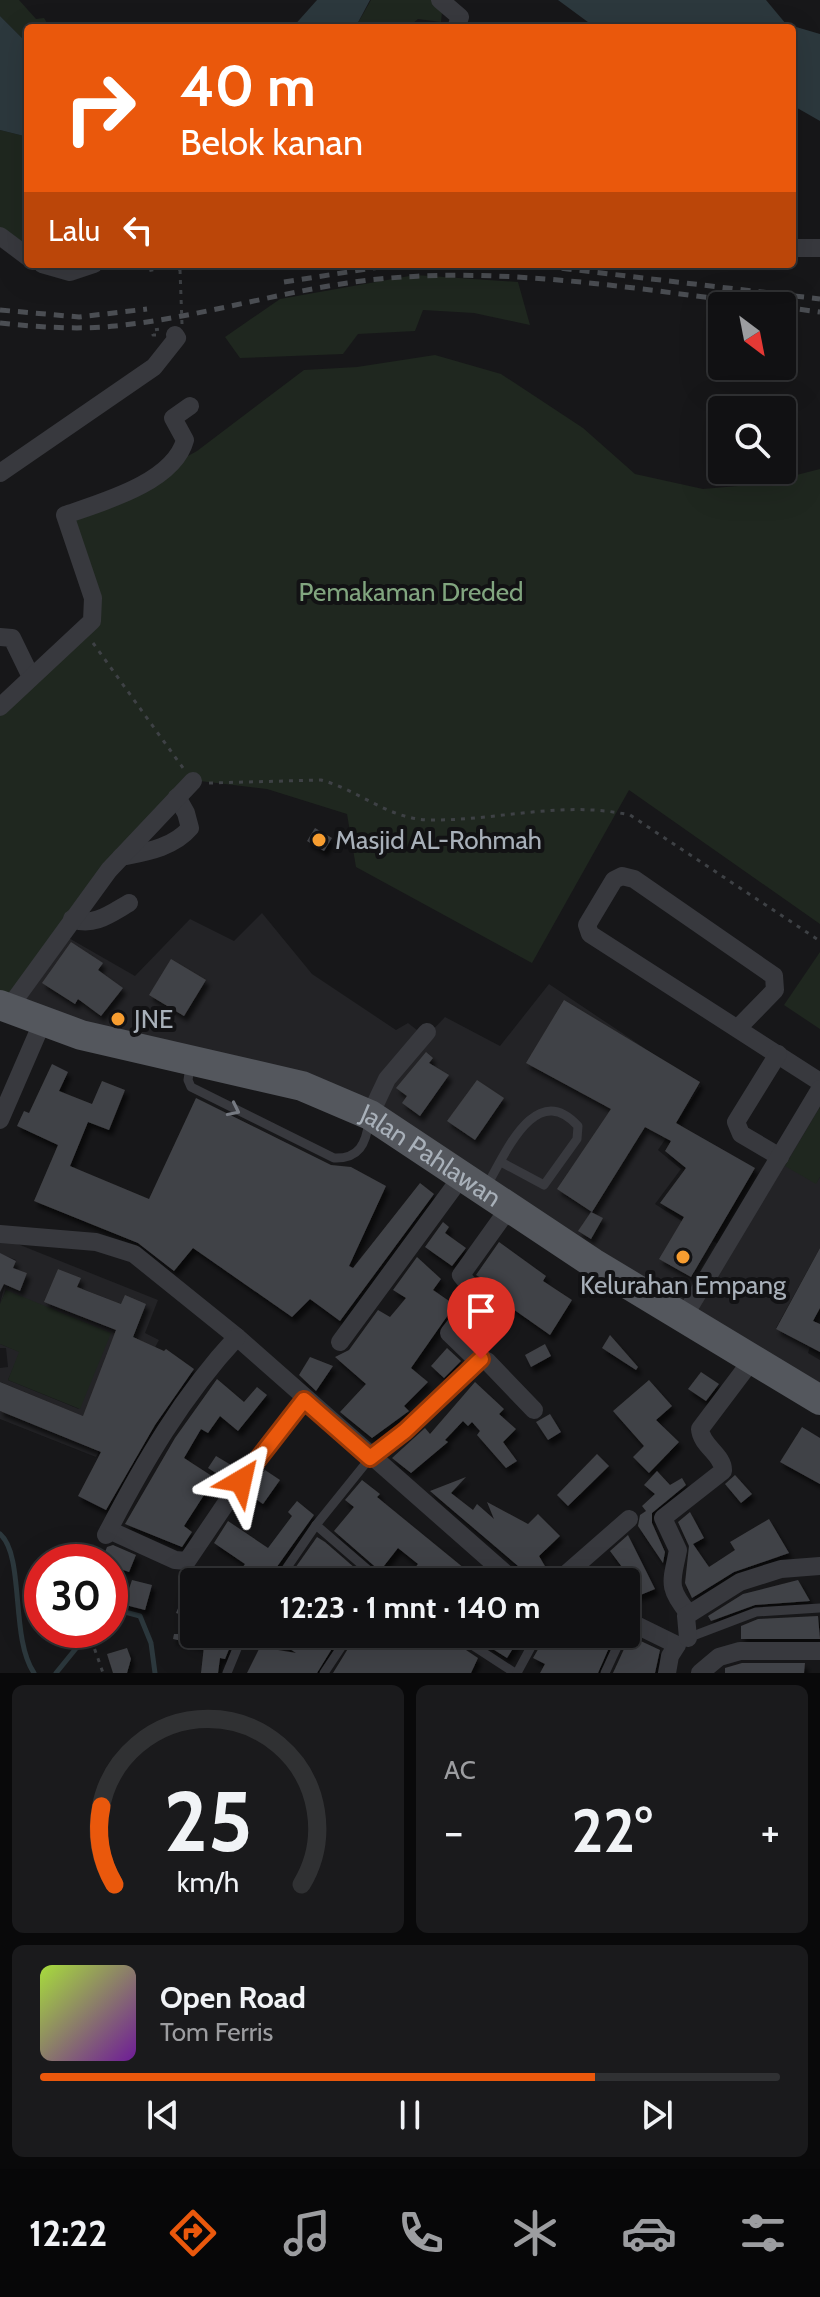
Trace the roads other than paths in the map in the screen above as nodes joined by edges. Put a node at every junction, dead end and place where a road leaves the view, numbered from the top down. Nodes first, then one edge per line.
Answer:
1 (440, 0) edge
2 (457, 24) edge
3 (0, 236) edge
4 (796, 248) edge
5 (820, 248) edge
6 (24, 254) edge
7 (56, 268) edge
8 (82, 268) edge
9 (178, 330) road end
10 (190, 406) dead end
11 (0, 473) edge
12 (0, 637) edge
13 (31, 677) junction
14 (0, 707) edge
15 (193, 781) road end
16 (177, 797) junction
17 (121, 857) junction
18 (129, 903) dead end
19 (72, 919) junction
20 (4, 1007) edge
21 (42, 1023) junction
22 (738, 1028) junction
23 (427, 1032) dead end
24 (778, 1054) junction
25 (192, 1059) junction
26 (820, 1082) edge
27 (820, 1089) edge
28 (370, 1115) junction
29 (0, 1120) edge
30 (780, 1157) junction
31 (501, 1162) junction
32 (473, 1184) junction
33 (509, 1208) junction
34 (0, 1234) edge
35 (683, 1318) junction
36 (237, 1337) junction
37 (340, 1342) dead end
38 (477, 1360) junction
39 (752, 1360) junction
40 (304, 1400) junction
41 (820, 1400) edge
42 (534, 1410) dead end
43 (370, 1458) junction
44 (629, 1519) dead end
45 (316, 1525) junction
46 (820, 1566) edge
47 (287, 1568) edge
48 (366, 1568) edge
49 (499, 1568) edge
50 (573, 1568) edge
51 (820, 1608) edge
52 (689, 1614) junction
53 (640, 1630) edge
54 (682, 1641) junction
55 (237, 1648) edge
56 (341, 1648) edge
57 (477, 1648) edge
58 (530, 1648) edge
59 (616, 1648) edge
60 (820, 1651) edge
61 (227, 1673) edge
62 (324, 1673) edge
63 (516, 1673) edge
64 (605, 1673) edge
65 (667, 1673) edge
66 (700, 1673) edge

1 - 2 street
3 - 6 street
4 - 5 street
7 - 8 street
9 - 11 street
10 - 13 street
12 - 13 street
13 - 14 street
15 - 16 street
16 - 17 street
16 - 17 street
17 - 19 street
18 - 19 street
19 - 20 street
20 - 21 main road, Jalan Pahlawan
21 - 25 main road, Jalan Pahlawan
21 - 29 street
22 - 22 street
22 - 24 street
23 - 28 street
24 - 26 street
24 - 30 street
25 - 28 main road, Jalan Pahlawan
25 -> 28 lane
27 - 30 street
28 - 32 main road, Jalan Pahlawan
30 - 35 street
31 - 31 lane
31 - 32 lane
32 - 33 main road, Jalan Pahlawan
32 - 37 street
33 - 35 main road, Jalan Pahlawan
33 - 38 street
34 - 36 street
35 - 39 main road, Jalan Pahlawan
36 - 40 street
36 - 40 street
38 - 42 street
38 - 43 street
39 - 41 main road, Jalan Pahlawan
39 - 52 street
40 - 43 street
43 - 45 lane
43 - 49 street
44 - 50 street
45 - 47 lane
45 - 48 lane
46 - 52 street
51 - 54 lane
52 - 54 street
53 - 54 street
54 - 65 street
55 - 61 lane
56 - 62 lane
57 - 63 lane
58 - 63 lane
59 - 64 lane
60 - 66 street

